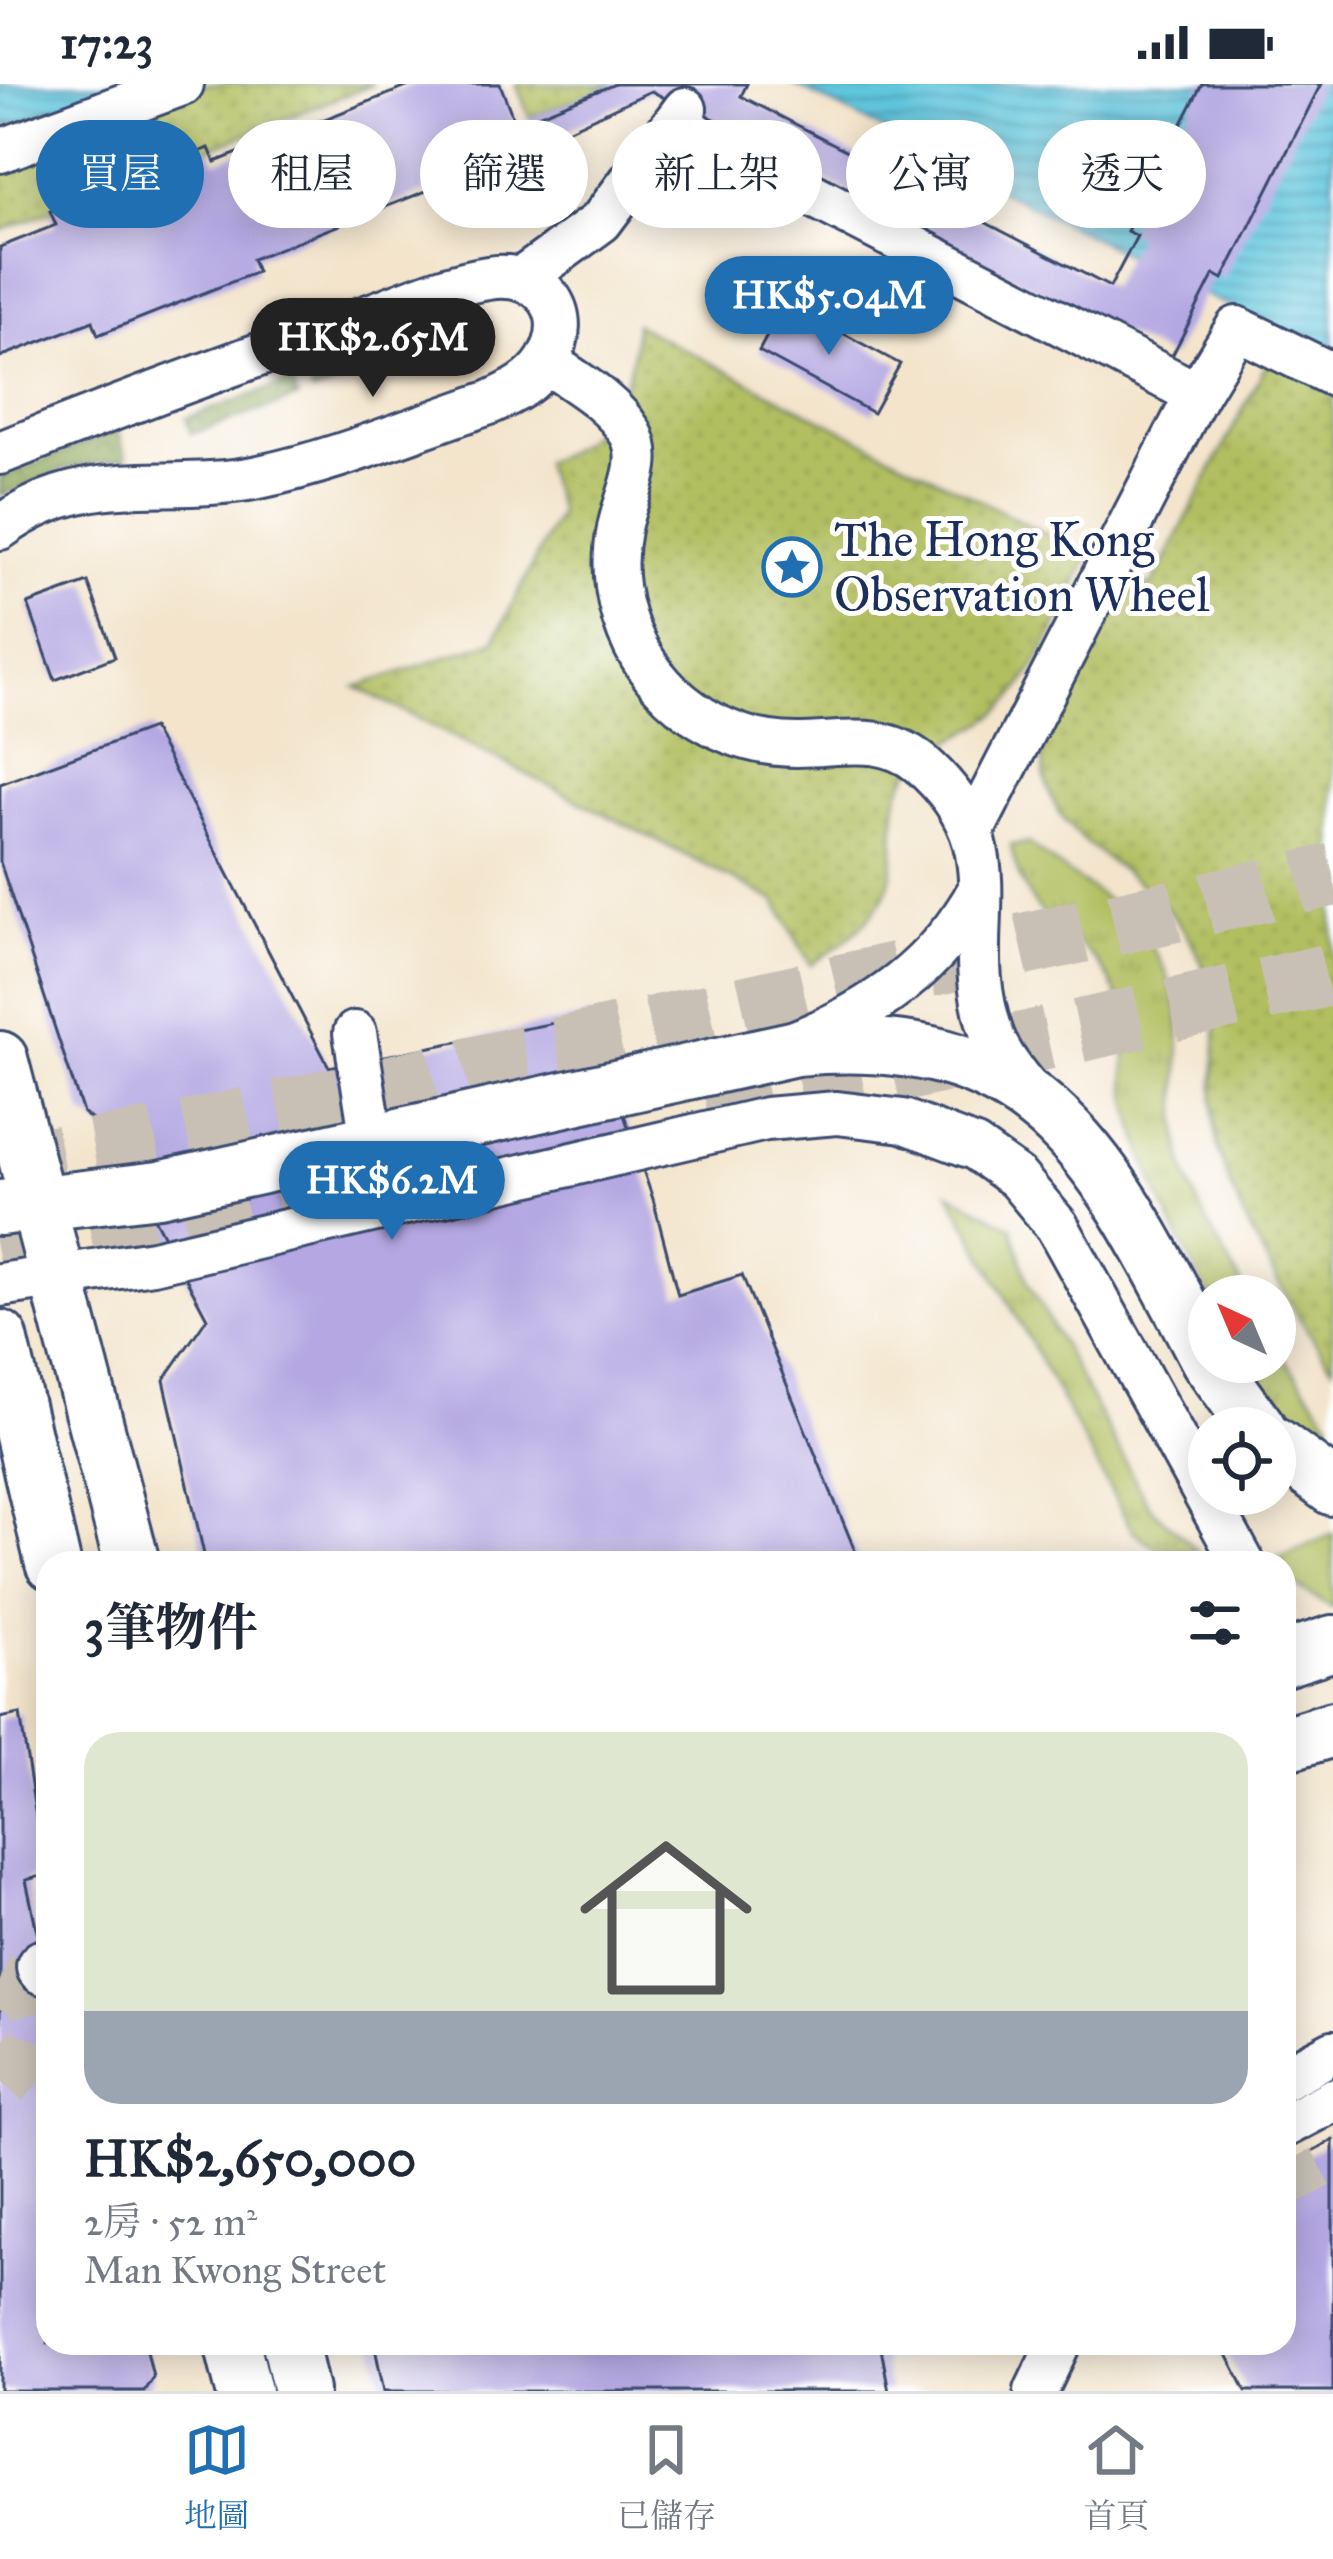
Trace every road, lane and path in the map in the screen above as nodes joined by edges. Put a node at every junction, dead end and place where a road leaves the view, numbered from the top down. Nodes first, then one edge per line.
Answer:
1 (182, 84) edge
2 (0, 152) edge
3 (523, 278) junction
4 (547, 362) junction
5 (1333, 375) edge
6 (1197, 394) junction
7 (0, 454) edge
8 (0, 528) edge
9 (973, 830) junction
10 (981, 888) junction
11 (355, 1033) dead end
12 (767, 1054) junction
13 (0, 1059) edge
14 (1048, 1114) junction
15 (372, 1141) junction
16 (20, 1206) edge
17 (57, 1279) junction
18 (0, 1285) edge
19 (1188, 1322) edge
20 (0, 1338) edge
21 (1296, 1461) edge
22 (1333, 1488) edge
23 (50, 1551) edge
24 (129, 1551) edge
25 (1236, 1551) edge
26 (1333, 1729) edge
27 (1296, 1740) edge
28 (1333, 2040) edge
29 (1296, 2043) edge
30 (1333, 2052) edge
31 (1296, 2072) edge
32 (1333, 2100) edge
33 (1296, 2120) edge
34 (235, 2355) edge
35 (293, 2355) edge
36 (1053, 2355) edge
37 (244, 2391) edge
38 (301, 2391) edge
39 (1036, 2391) edge

1 - 2 street
3 - 4 street
3 - 6 street
3 - 7 street
4 - 8 street
4 - 9 street
5 - 6 street
6 - 9 street
9 - 10 street
10 - 12 street
10 - 14 street
11 - 15 street
12 - 14 main road
12 - 15 main road
13 - 16 main road
14 - 19 main road
15 - 16 main road
16 - 17 main road
17 - 18 street
17 - 24 main road
17 - 25 street
20 - 23 main road
21 - 22 main road
26 - 27 main road
28 - 29 street
30 - 31 street
32 - 33 street
34 - 37 main road
35 - 38 main road
36 - 39 street

